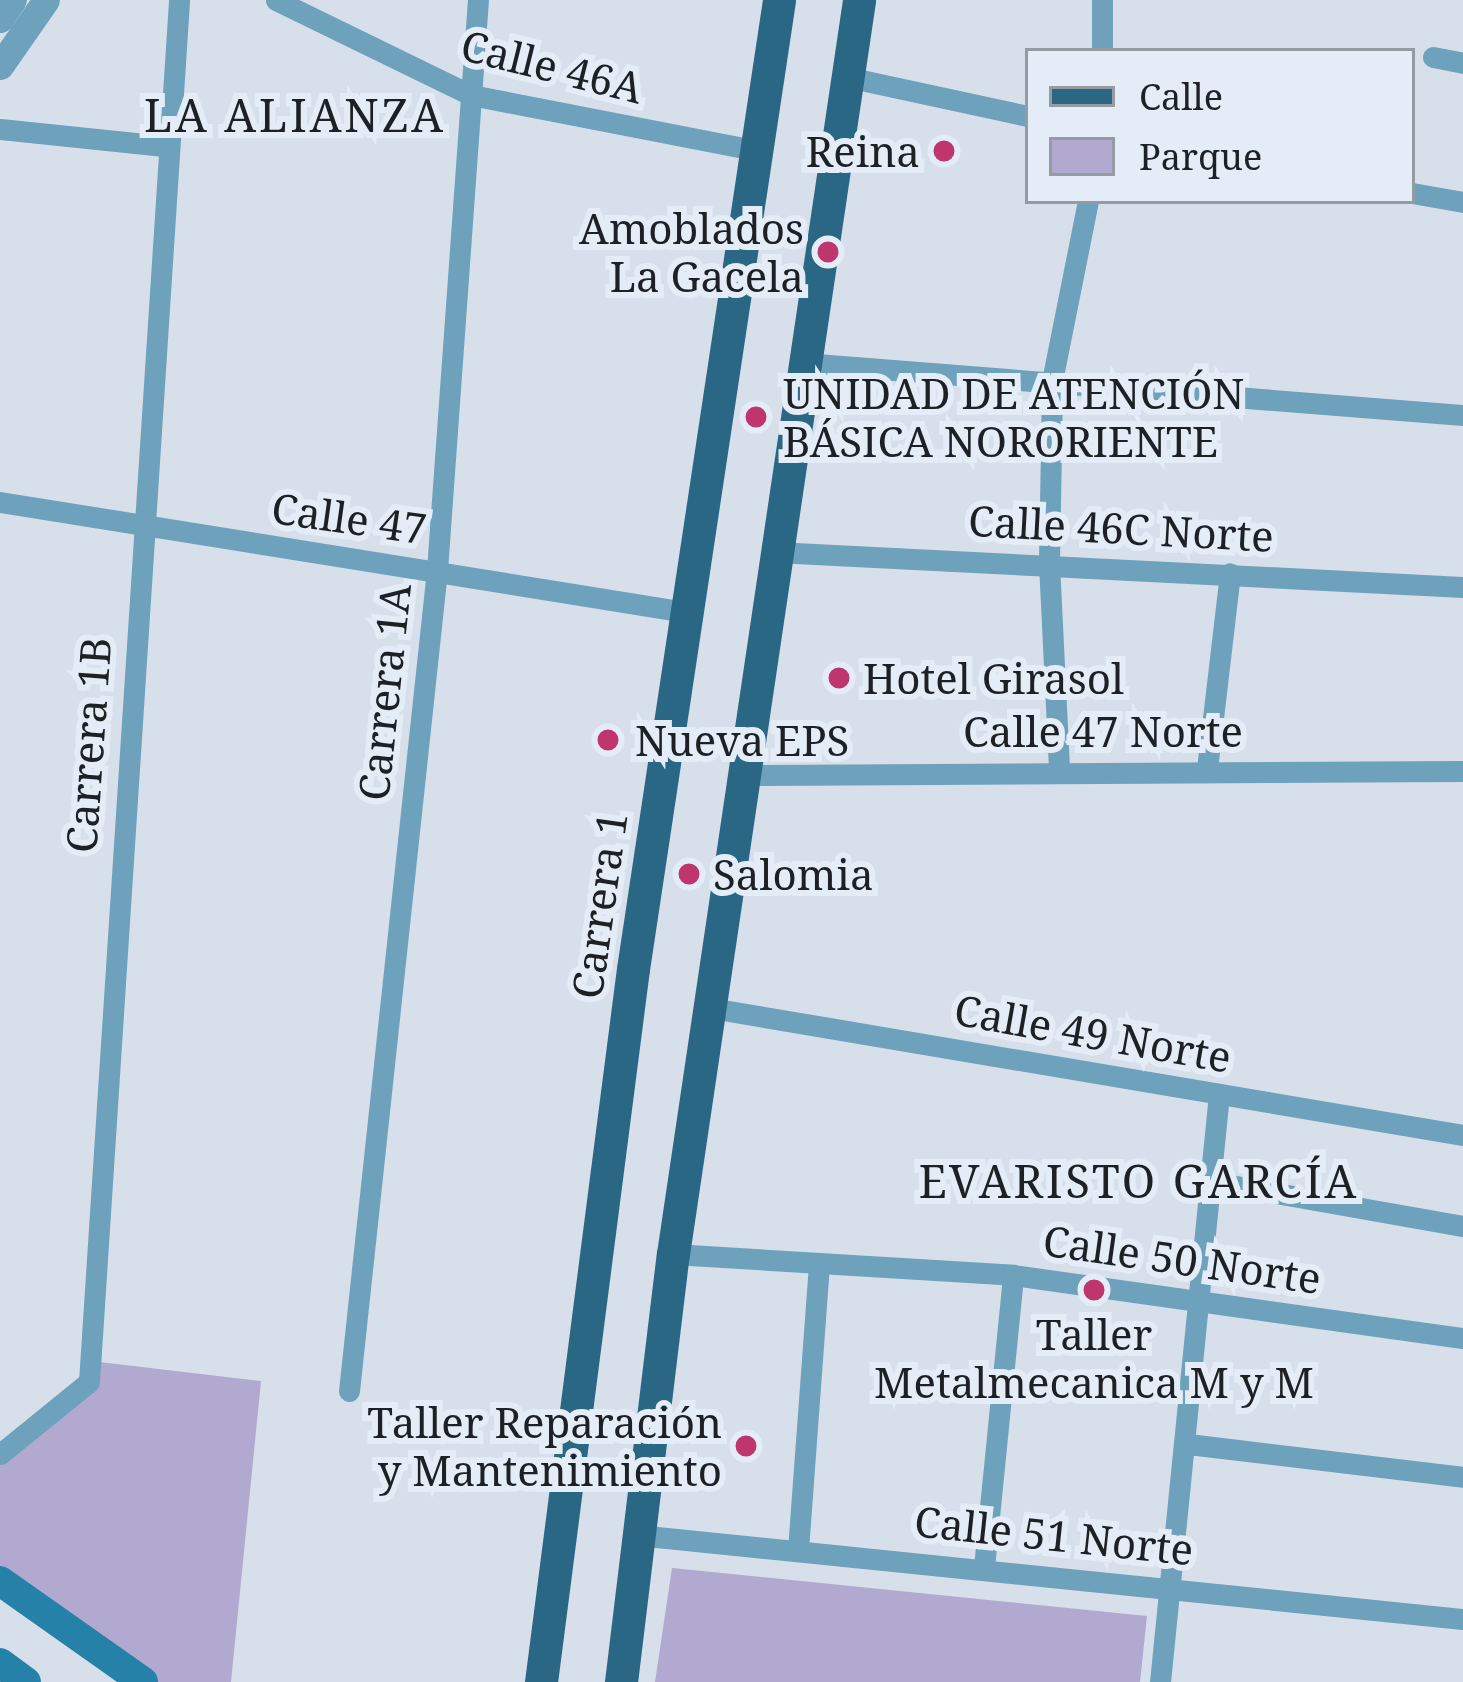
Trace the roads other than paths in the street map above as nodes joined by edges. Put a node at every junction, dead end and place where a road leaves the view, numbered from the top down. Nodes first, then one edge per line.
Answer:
1 (13, 0) edge
2 (46, 0) edge
3 (178, 0) edge
4 (277, 0) edge
5 (478, 0) edge
6 (779, 0) edge
7 (859, 0) edge
8 (1102, 0) edge
9 (0, 19) edge
10 (1102, 48) edge
11 (1433, 57) dead end
12 (1463, 63) edge
13 (0, 66) edge
14 (847, 77) junction
15 (471, 95) junction
16 (1025, 115) edge
17 (0, 129) edge
18 (164, 146) junction
19 (753, 150) junction
20 (1415, 194) edge
21 (1463, 202) edge
22 (1087, 204) edge
23 (804, 364) junction
24 (1052, 382) junction
25 (1463, 415) edge
26 (0, 502) edge
27 (141, 527) junction
28 (775, 552) junction
29 (1049, 562) junction
30 (437, 570) junction
31 (1230, 573) junction
32 (1463, 586) edge
33 (686, 612) junction
34 (1059, 768) junction
35 (1207, 769) junction
36 (1463, 771) edge
37 (744, 775) junction
38 (711, 1008) junction
39 (1219, 1094) junction
40 (1463, 1135) edge
41 (1213, 1182) junction
42 (1463, 1226) edge
43 (674, 1254) junction
44 (819, 1264) junction
45 (1013, 1275) junction
46 (1201, 1301) junction
47 (1463, 1338) edge
48 (349, 1391) dead end
49 (1188, 1444) junction
50 (0, 1454) edge
51 (1463, 1477) edge
52 (638, 1534) junction
53 (798, 1550) junction
54 (984, 1567) junction
55 (0, 1580) edge
56 (1170, 1585) junction
57 (1463, 1619) edge
58 (0, 1663) edge
59 (26, 1682) edge
60 (143, 1682) edge
61 (541, 1682) edge
62 (621, 1682) edge
63 (1160, 1682) edge

1 - 9 street
2 - 13 street
3 - 18 street, Carrera 1B
4 - 15 street, Calle 46A
5 - 15 street, Carrera 1A
6 - 19 main road, Carrera 1
7 - 14 main road
8 - 10 street
11 - 12 street
14 - 16 street
14 - 23 main road
15 - 19 street, Calle 46A
15 - 30 street, Carrera 1A
17 - 18 street
18 - 27 street, Carrera 1B
19 - 33 main road, Carrera 1
20 - 21 street
22 - 24 street
23 - 24 street
23 - 28 main road
24 - 25 street
24 - 29 street
26 - 27 street, Calle 47
27 - 30 street, Calle 47
27 - 50 street, Carrera 1B
28 - 29 street, Calle 46C Norte
28 - 37 main road
29 - 31 street, Calle 46C Norte
29 - 34 street
30 - 33 street, Calle 47
30 - 48 street, Carrera 1A
31 - 32 street, Calle 46C Norte
31 - 35 street
33 - 61 main road, Carrera 1
34 - 35 street, Calle 47 Norte
34 - 37 street, Calle 47 Norte
35 - 36 street, Calle 47 Norte
37 - 38 main road
38 - 39 street, Calle 49 Norte
38 - 43 main road
39 - 40 street, Calle 49 Norte
39 - 41 street
41 - 42 street
41 - 46 street
43 - 44 street, Calle 50 Norte
43 - 52 main road
44 - 45 street, Calle 50 Norte
44 - 53 street
45 - 46 street, Calle 50 Norte
45 - 54 street
46 - 47 street, Calle 50 Norte
46 - 49 street
49 - 51 street
49 - 56 street
52 - 53 street, Calle 51 Norte
52 - 62 main road
53 - 54 street, Calle 51 Norte
54 - 56 street, Calle 51 Norte
55 - 60 main road
56 - 57 street, Calle 51 Norte
56 - 63 street
58 - 59 main road

